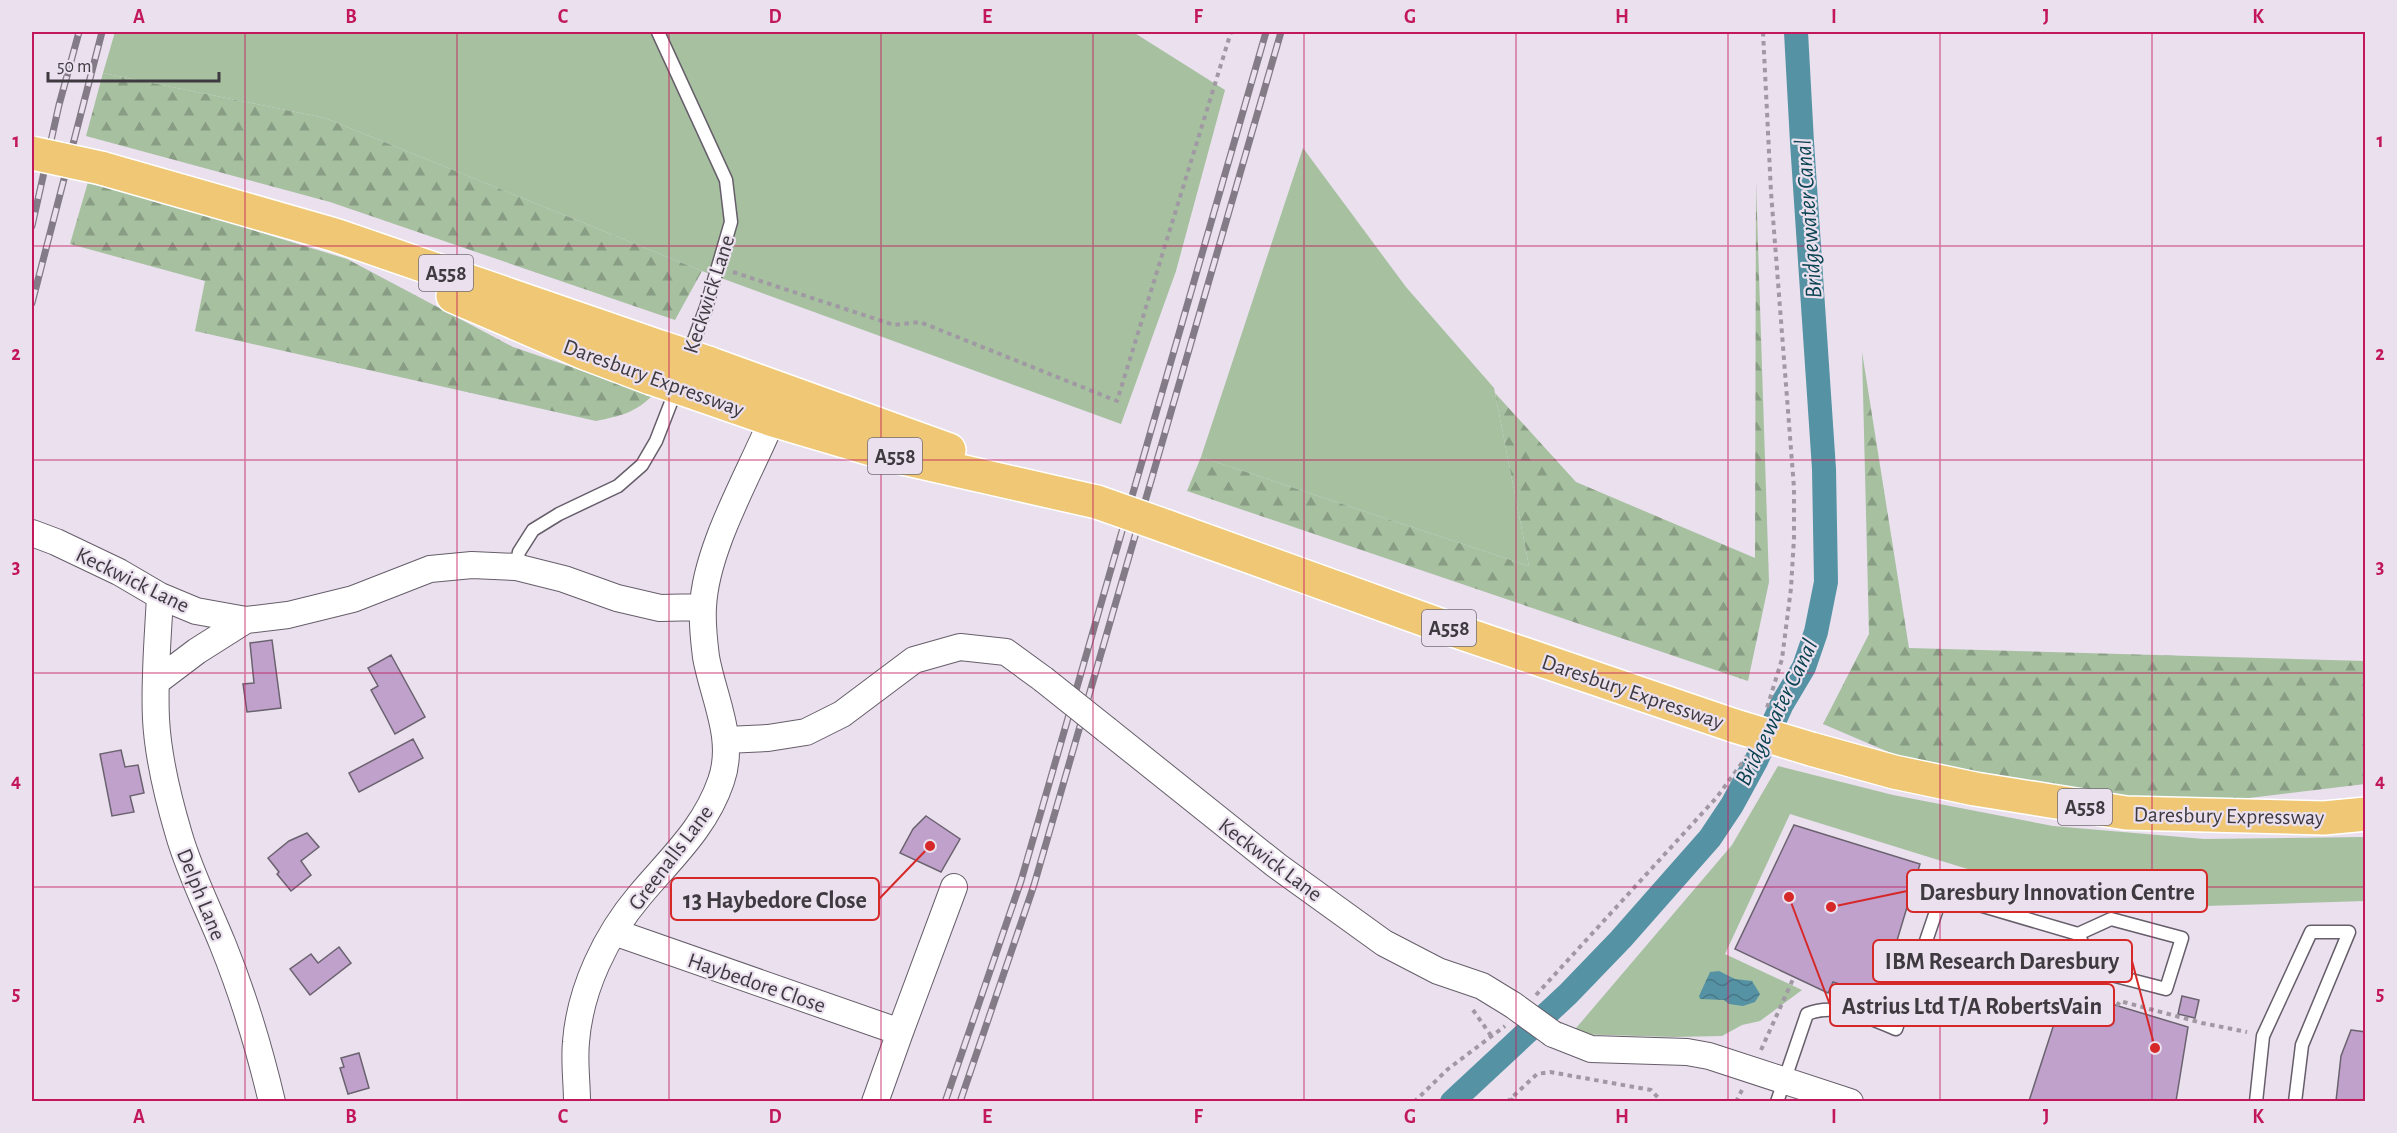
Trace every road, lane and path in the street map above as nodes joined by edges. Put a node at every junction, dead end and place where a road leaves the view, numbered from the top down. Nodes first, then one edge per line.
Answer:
1 (658, 32) edge
2 (1231, 32) edge
3 (1763, 32) edge
4 (32, 153) edge
5 (718, 267) junction
6 (681, 370) junction
7 (778, 406) junction
8 (32, 533) edge
9 (516, 567) junction
10 (160, 596) junction
11 (703, 607) junction
12 (246, 620) junction
13 (156, 682) junction
14 (1750, 732) junction
15 (726, 740) junction
16 (2366, 814) edge
17 (954, 886) dead end
18 (614, 932) junction
19 (2078, 934) junction
20 (1794, 977) dead end
21 (2117, 1006) dead end
22 (1519, 1008) junction
23 (2235, 1029) dead end
24 (900, 1032) junction
25 (1760, 1054) dead end
26 (1744, 1086) dead end
27 (1781, 1091) edge
28 (1509, 1100) edge
29 (272, 1101) edge
30 (577, 1101) edge
31 (875, 1101) edge
32 (1414, 1101) edge
33 (1517, 1101) edge
34 (1662, 1101) edge
35 (1736, 1101) edge
36 (1850, 1101) edge
37 (2256, 1101) edge
38 (2295, 1101) edge

1 - 5 lane, Keckwick Lane
2 - 5 path
3 - 14 path
4 - 6 main road, Daresbury Expressway / A558, bridge
5 - 6 lane, Keckwick Lane
6 - 7 main road, Daresbury Expressway / A558
6 - 9 lane, Keckwick Lane
7 - 11 street
7 - 14 main road, Daresbury Expressway / A558, bridge
8 - 10 street, Keckwick Lane
9 - 11 street, Keckwick Lane
9 - 12 street, Keckwick Lane
10 - 12 street, Keckwick Lane
10 - 13 street, Delph Lane
11 - 15 street, Greenalls Lane
12 - 13 street
13 - 29 street, Delph Lane
14 - 16 main road, Daresbury Expressway / A558, bridge
14 - 22 path
15 - 18 street, Greenalls Lane
15 - 22 street, Keckwick Lane, bridge
17 - 24 street
18 - 24 street, Haybedore Close
18 - 30 street, Greenalls Lane
19 - 19 lane
19 - 27 lane
20 - 25 path
21 - 23 path
22 - 27 street, Keckwick Lane, bridge
22 - 32 path
24 - 31 street
26 - 35 path
27 - 36 street, Keckwick Lane
28 - 33 path
28 - 34 path
37 - 38 lane

